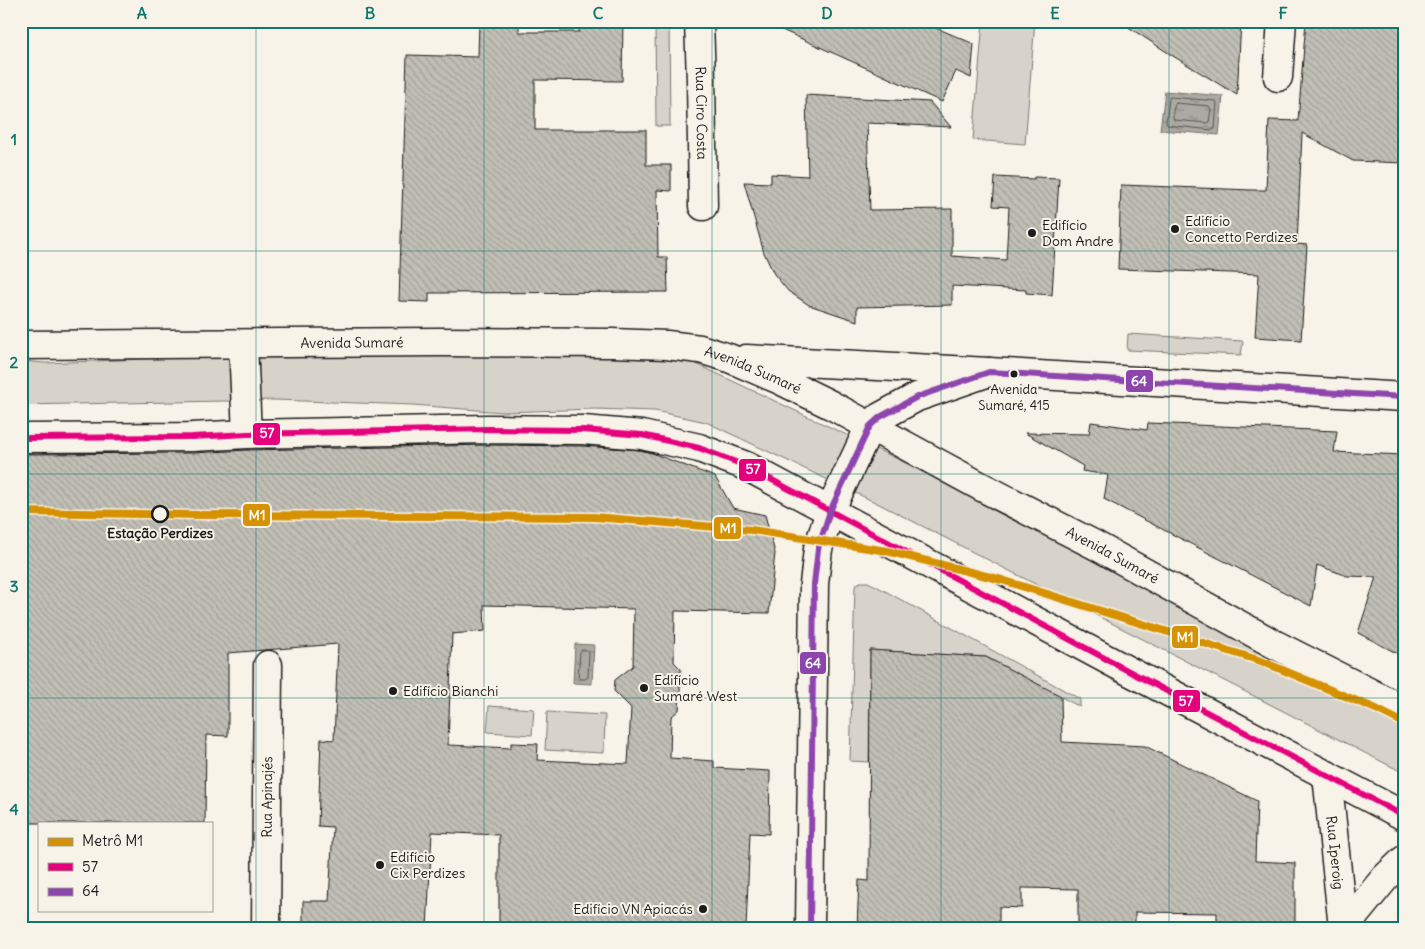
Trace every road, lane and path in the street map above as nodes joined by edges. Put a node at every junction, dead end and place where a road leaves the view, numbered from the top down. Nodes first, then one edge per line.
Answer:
1 (699, 21) edge
2 (1282, 21) edge
3 (1278, 77) dead end
4 (703, 206) dead end
5 (243, 344) junction
6 (21, 345) edge
7 (730, 358) junction
8 (989, 372) junction
9 (1404, 397) edge
10 (870, 426) junction
11 (247, 434) junction
12 (21, 438) edge
13 (830, 511) junction
14 (268, 665) dead end
15 (1404, 710) edge
16 (1327, 776) junction
17 (1404, 816) edge
18 (1404, 860) edge
19 (266, 928) edge
20 (810, 928) edge
21 (1343, 928) edge

1 - 4 main road, Rua Ciro Costa
2 - 3 main road
5 - 6 main road, Avenida Sumaré
5 - 7 main road, Avenida Sumaré
5 - 11 main road
7 - 8 main road
7 - 10 main road, Avenida Sumaré
8 - 9 main road
8 - 10 main road
10 - 13 main road
10 - 15 main road, Avenida Sumaré
11 - 12 main road
11 - 13 main road
13 - 16 main road
13 - 20 main road
14 - 19 main road, Rua Apinajés
16 - 17 main road
16 - 21 main road, Rua Iperoig
18 - 21 main road, Rua Iperoig

